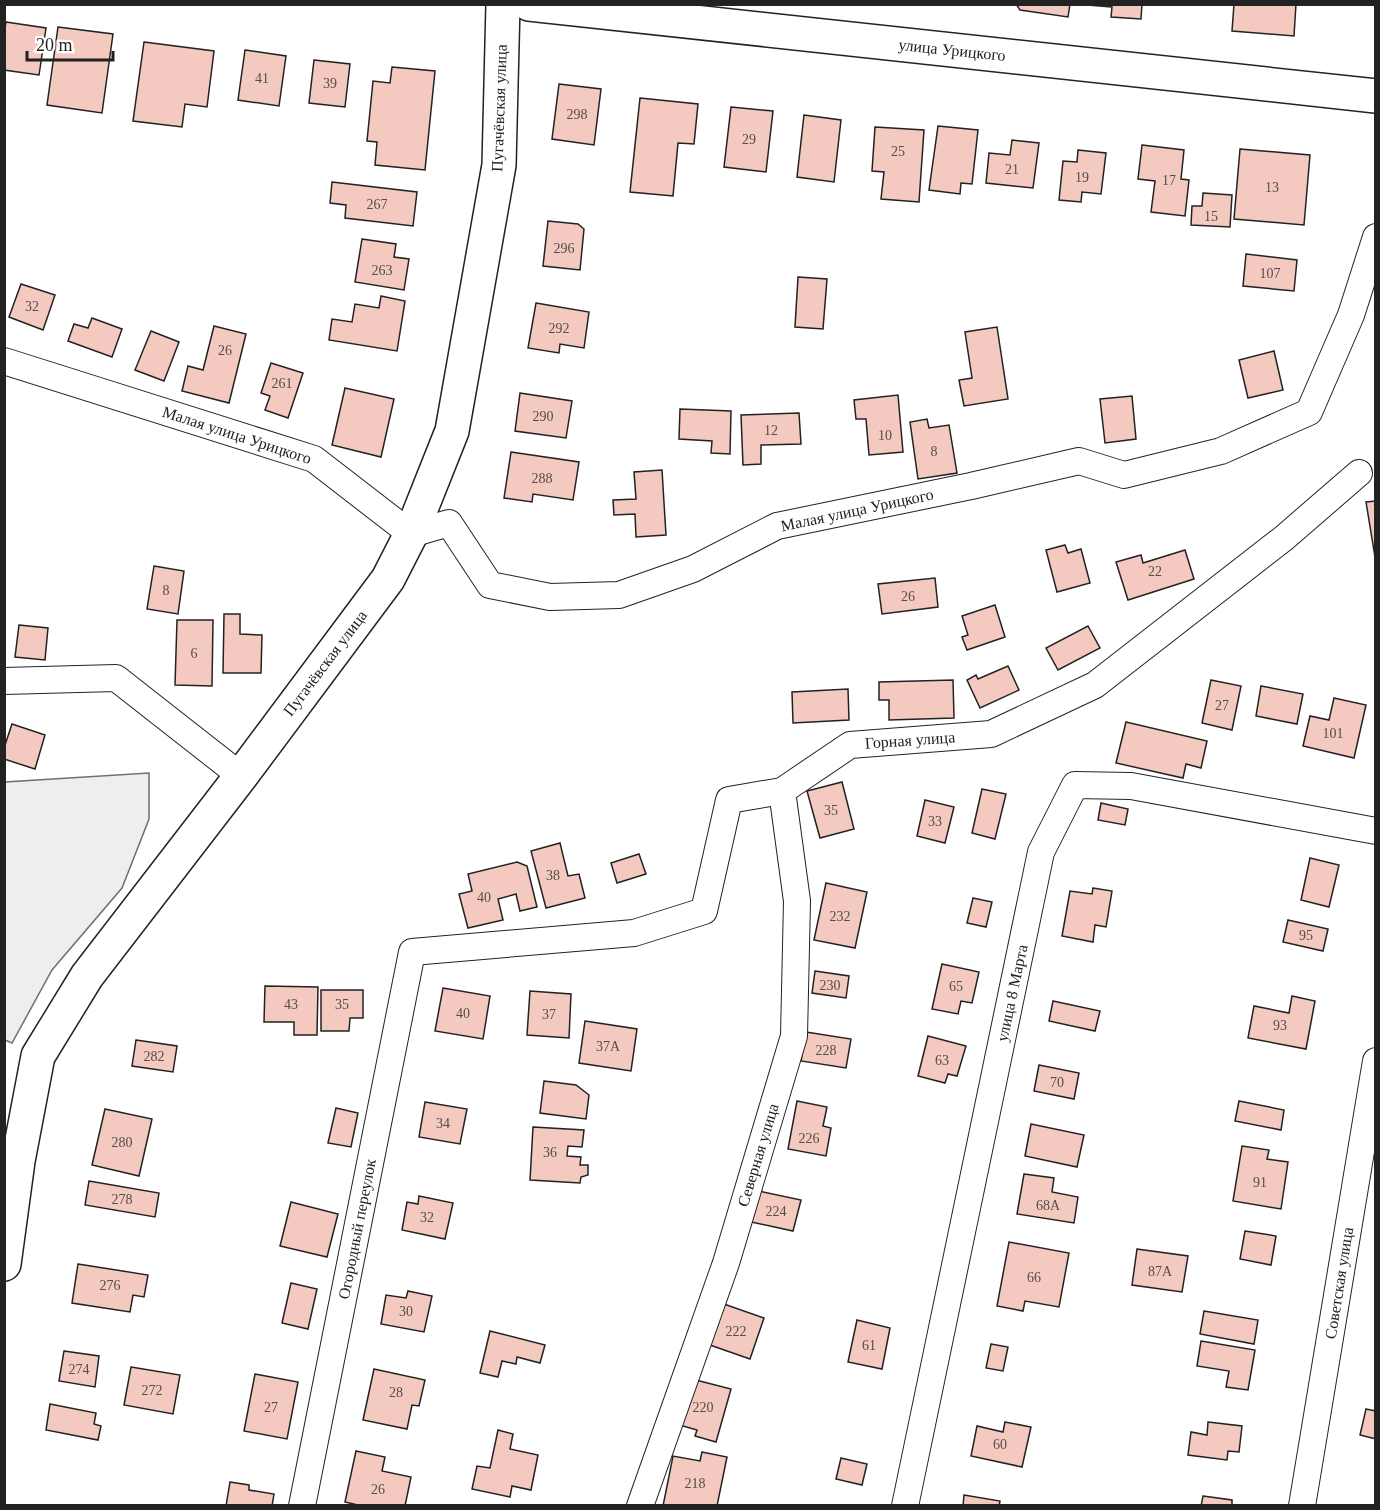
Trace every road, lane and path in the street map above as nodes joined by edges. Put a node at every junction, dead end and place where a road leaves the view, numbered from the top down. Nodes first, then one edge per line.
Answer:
1 (503, 4) edge
2 (529, 4) edge
3 (1376, 96) edge
4 (1376, 237) edge
5 (4, 361) edge
6 (1359, 473) dead end
7 (411, 534) junction
8 (4, 681) edge
9 (241, 776) junction
10 (782, 791) junction
11 (1376, 831) edge
12 (412, 952) joint
13 (1376, 1061) edge
14 (4, 1264) edge
15 (302, 1506) edge
16 (640, 1506) edge
17 (905, 1506) edge
18 (1302, 1506) edge

1 - 7 main road, Пугачёвская улица
2 - 3 main road, улица Урицкого
4 - 7 street, Малая улица Урицкого
5 - 7 street, Малая улица Урицкого
6 - 10 street, Горная улица
7 - 9 main road, Пугачёвская улица
8 - 9 street
9 - 14 main road, Пугачёвская улица
10 - 12 street, Горная улица
10 - 16 street, Северная улица
11 - 17 street, улица 8 Марта
12 - 15 street, Огородный переулок
13 - 18 street, Советская улица

